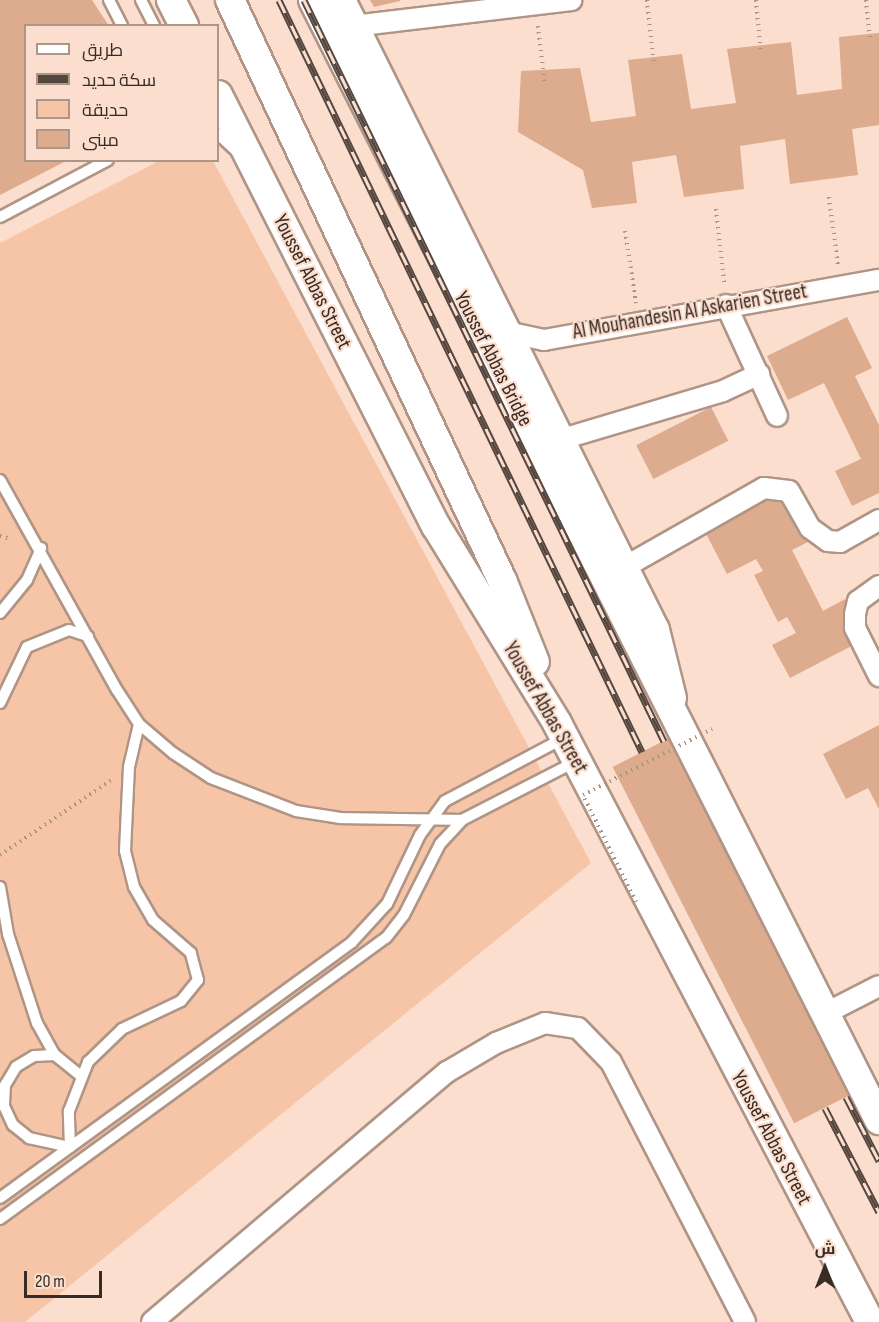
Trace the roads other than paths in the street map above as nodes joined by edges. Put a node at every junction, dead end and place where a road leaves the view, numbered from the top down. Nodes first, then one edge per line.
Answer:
1 (109, 0) edge
2 (141, 0) edge
3 (171, 0) edge
4 (230, 0) edge
5 (313, 0) edge
6 (341, 0) edge
7 (571, 0) edge
8 (461, 6) edge
9 (121, 24) edge
10 (153, 24) edge
11 (183, 24) edge
12 (353, 26) junction
13 (219, 97) edge
14 (219, 135) edge
15 (104, 162) edge
16 (251, 163) junction
17 (0, 217) edge
18 (879, 280) edge
19 (726, 305) junction
20 (502, 331) junction
21 (759, 374) junction
22 (777, 416) dead end
23 (559, 440) junction
24 (0, 480) edge
25 (879, 520) edge
26 (40, 548) junction
27 (623, 567) junction
28 (879, 586) edge
29 (0, 613) edge
30 (88, 636) junction
31 (879, 676) edge
32 (0, 703) edge
33 (672, 719) junction
34 (139, 724) junction
35 (566, 741) junction
36 (430, 818) junction
37 (462, 820) junction
38 (0, 888) edge
39 (879, 986) edge
40 (826, 1013) junction
41 (55, 1055) junction
42 (80, 1075) junction
43 (879, 1120) edge
44 (70, 1148) junction
45 (0, 1198) edge
46 (0, 1219) edge
47 (152, 1322) edge
48 (745, 1322) edge
49 (870, 1322) edge

1 - 9 lane
2 - 10 lane
3 - 11 main road
4 - 35 main road
5 - 33 main road, Youssef Abbas Bridge
6 - 12 main road
7 - 8 street
8 - 12 street
12 - 20 main road
13 - 16 main road, Youssef Abbas Street
14 - 16 lane
15 - 17 lane
16 - 35 main road, Youssef Abbas Street
18 - 19 street, Al Mouhandesin Al Askarien Street
19 - 20 street, Al Mouhandesin Al Askarien Street
19 - 21 street
20 - 23 main road
21 - 22 street
21 - 23 street
23 - 27 main road
24 - 26 lane
25 - 27 street
26 - 29 lane
26 - 30 lane
27 - 33 main road
28 - 31 street
30 - 32 lane
30 - 34 lane
33 - 40 main road
34 - 36 lane
34 - 42 lane
35 - 36 lane
35 - 37 lane
35 - 49 main road, Youssef Abbas Street
36 - 37 lane
36 - 44 lane
37 - 46 lane
38 - 41 lane
39 - 40 street
40 - 43 main road
41 - 42 lane
41 - 44 lane
42 - 44 lane
44 - 45 lane
47 - 48 street

